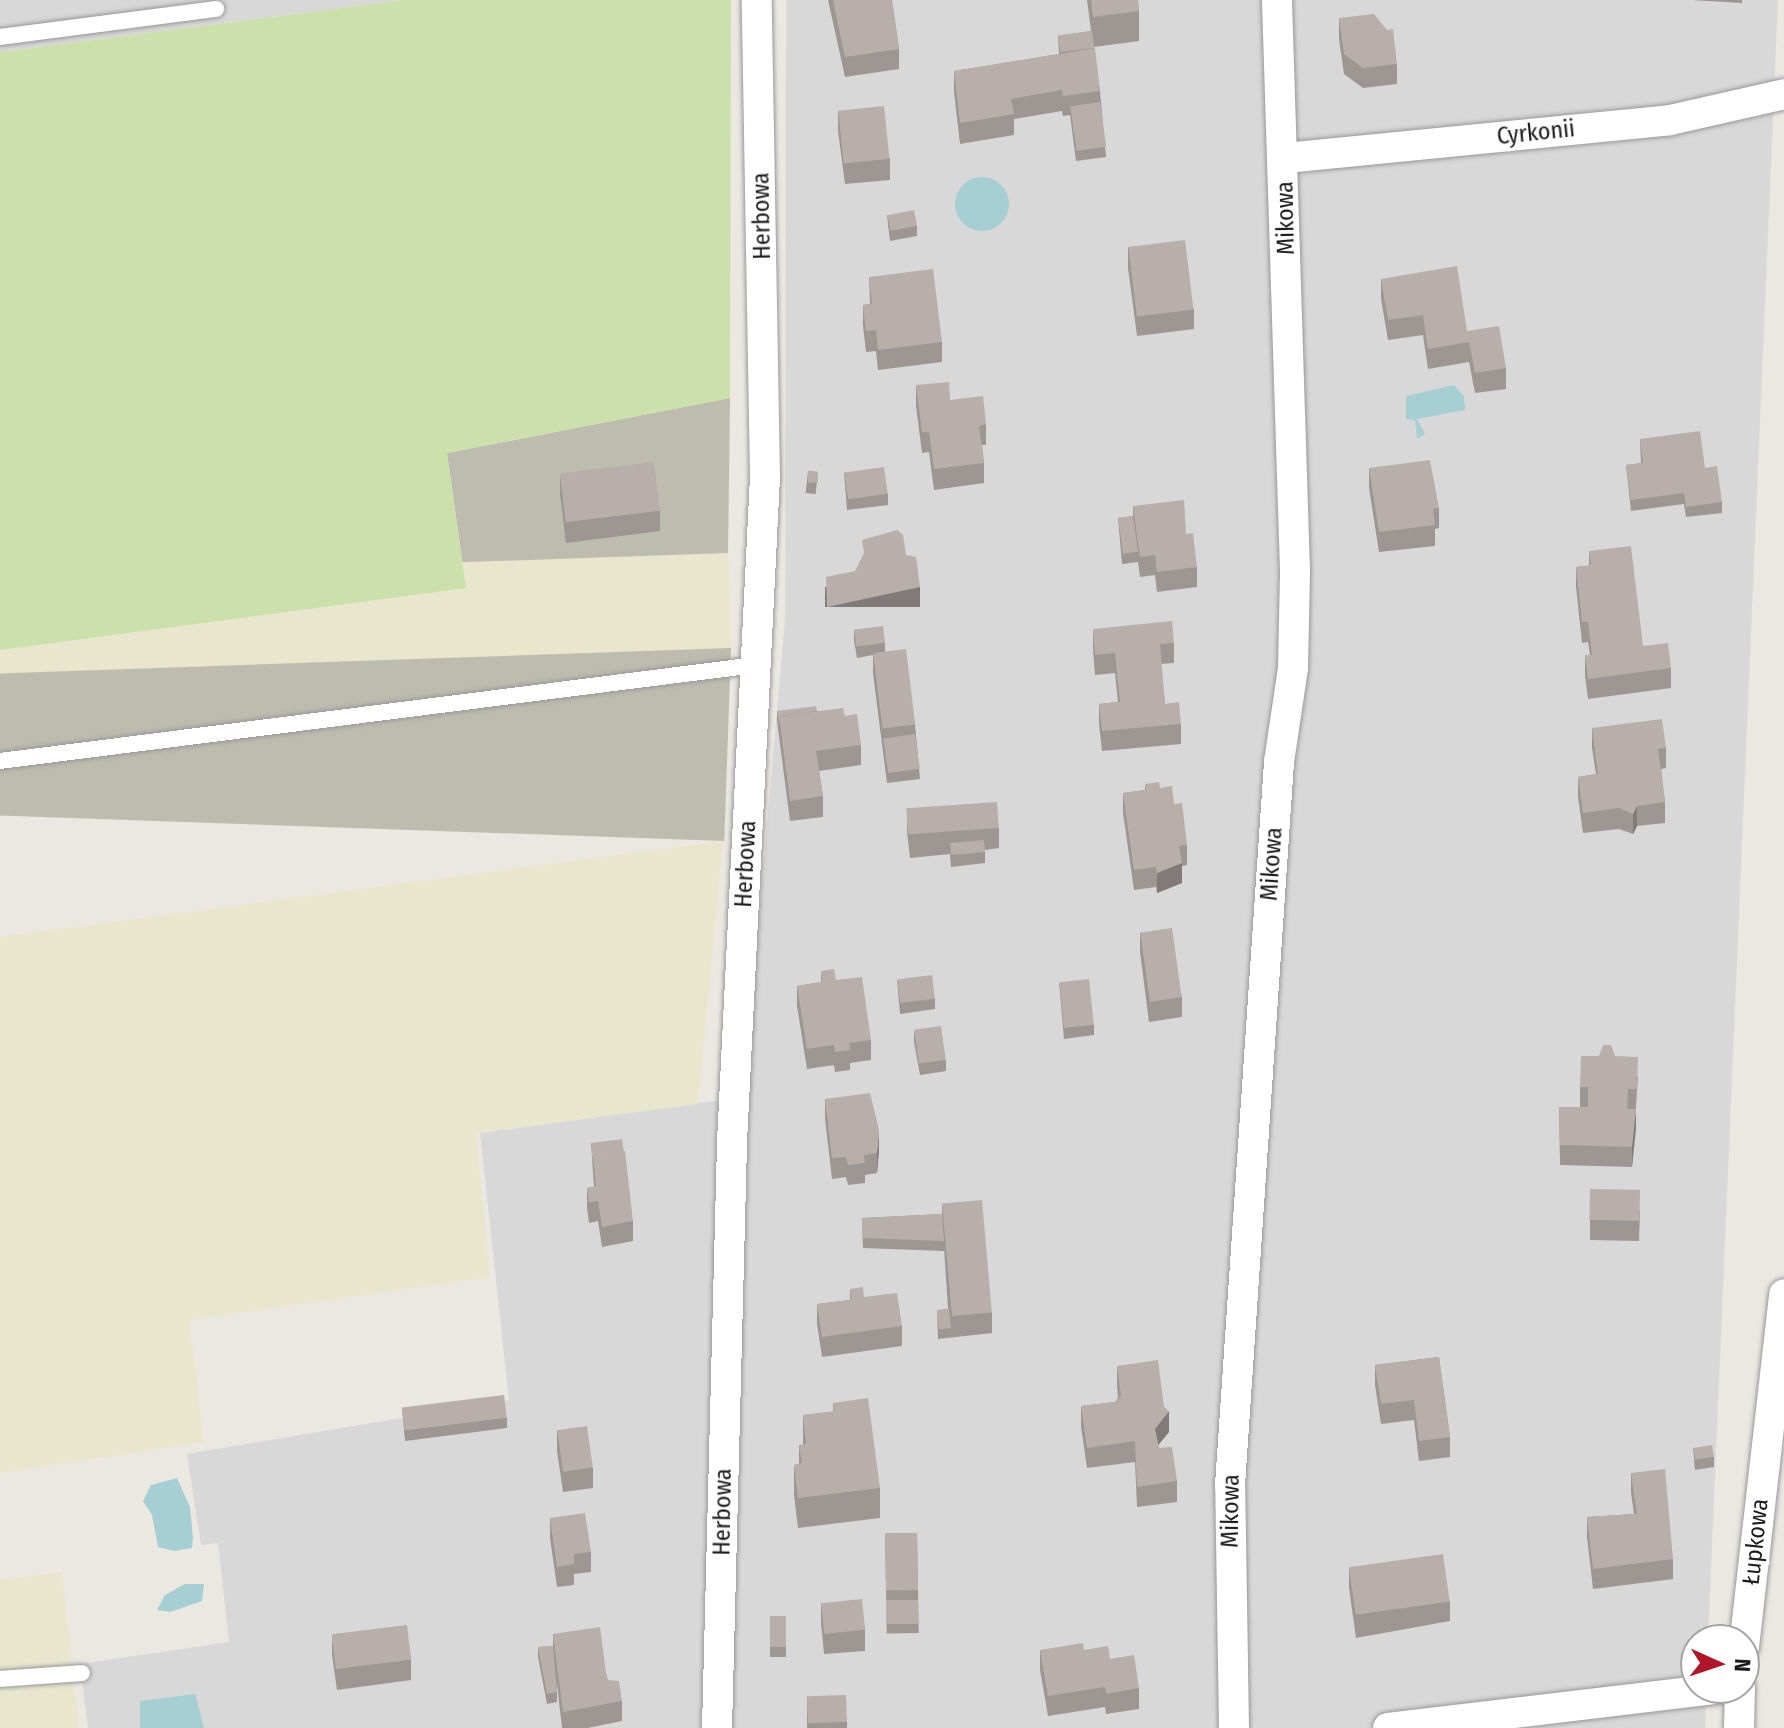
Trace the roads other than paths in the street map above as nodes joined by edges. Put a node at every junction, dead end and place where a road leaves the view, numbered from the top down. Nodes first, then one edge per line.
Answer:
1 (757, 0) edge
2 (1277, 0) edge
3 (216, 9) dead end
4 (0, 37) edge
5 (1784, 94) edge
6 (1285, 158) junction
7 (756, 665) junction
8 (0, 761) edge
9 (1784, 1294) edge
10 (1747, 1624) edge
11 (82, 1673) dead end
12 (0, 1679) edge
13 (1680, 1693) edge
14 (1740, 1704) edge
15 (717, 1728) edge
16 (1234, 1728) edge
17 (1388, 1728) edge
18 (1739, 1728) edge

1 - 7 street, Herbowa
2 - 6 street, Mikowa
3 - 4 lane
5 - 6 street, Cyrkonii
6 - 16 street, Mikowa
7 - 8 lane
7 - 15 street, Herbowa
9 - 10 street, Łupkowa
11 - 12 lane
13 - 17 street
14 - 18 street

